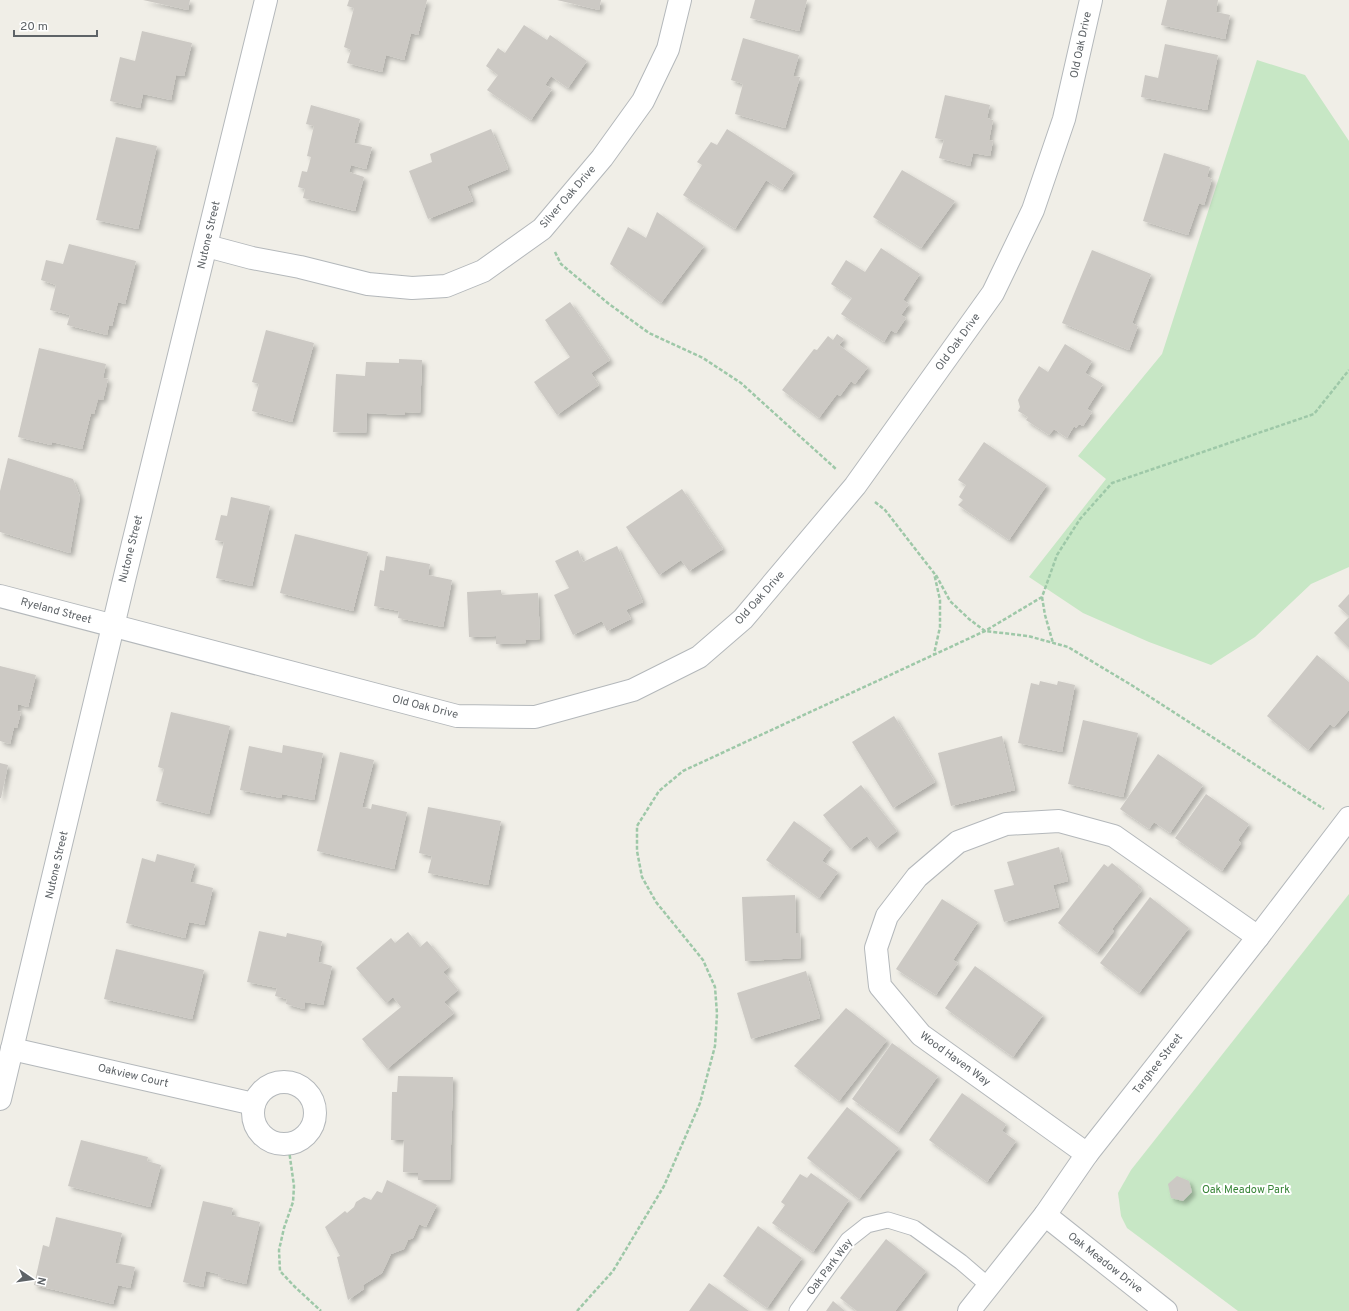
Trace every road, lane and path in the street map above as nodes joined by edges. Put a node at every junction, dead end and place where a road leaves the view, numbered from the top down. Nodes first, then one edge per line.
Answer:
1 (266, 0) edge
2 (680, 0) edge
3 (1091, 0) edge
4 (542, 229) junction
5 (207, 246) junction
6 (1349, 370) edge
7 (855, 486) junction
8 (934, 573) junction
9 (0, 596) edge
10 (1042, 597) junction
11 (113, 626) junction
12 (985, 631) junction
13 (1053, 643) junction
14 (934, 655) junction
15 (1347, 820) edge
16 (1258, 937) junction
17 (12, 1049) junction
18 (0, 1099) edge
19 (254, 1104) junction
20 (288, 1143) junction
21 (1087, 1154) junction
22 (1045, 1215) junction
23 (989, 1286) junction
24 (321, 1311) edge
25 (577, 1311) edge
26 (798, 1311) edge
27 (969, 1311) edge
28 (1166, 1311) edge

1 - 5 street, Nutone Street
2 - 4 street, Silver Oak Drive
3 - 7 street, Old Oak Drive
4 - 5 street, Silver Oak Drive
4 - 7 path
5 - 11 street, Nutone Street
6 - 10 path
7 - 8 path
7 - 11 street, Old Oak Drive
8 - 12 path
8 - 14 path
9 - 11 street, Ryeland Street
10 - 12 path
10 - 13 path
11 - 17 street, Nutone Street
12 - 13 path
12 - 14 path
13 - 15 path
14 - 25 path
15 - 16 street, Targhee Street
16 - 21 street, Targhee Street
16 - 21 street, Wood Haven Way
17 - 18 street, Nutone Street
17 - 19 street, Oakview Court
19 - 20 street
19 - 20 street
20 - 24 path
21 - 22 street, Targhee Street
22 - 23 street, Targhee Street
22 - 28 street, Oak Meadow Drive
23 - 26 lane, Oak Park Way
23 - 27 street, Targhee Street

